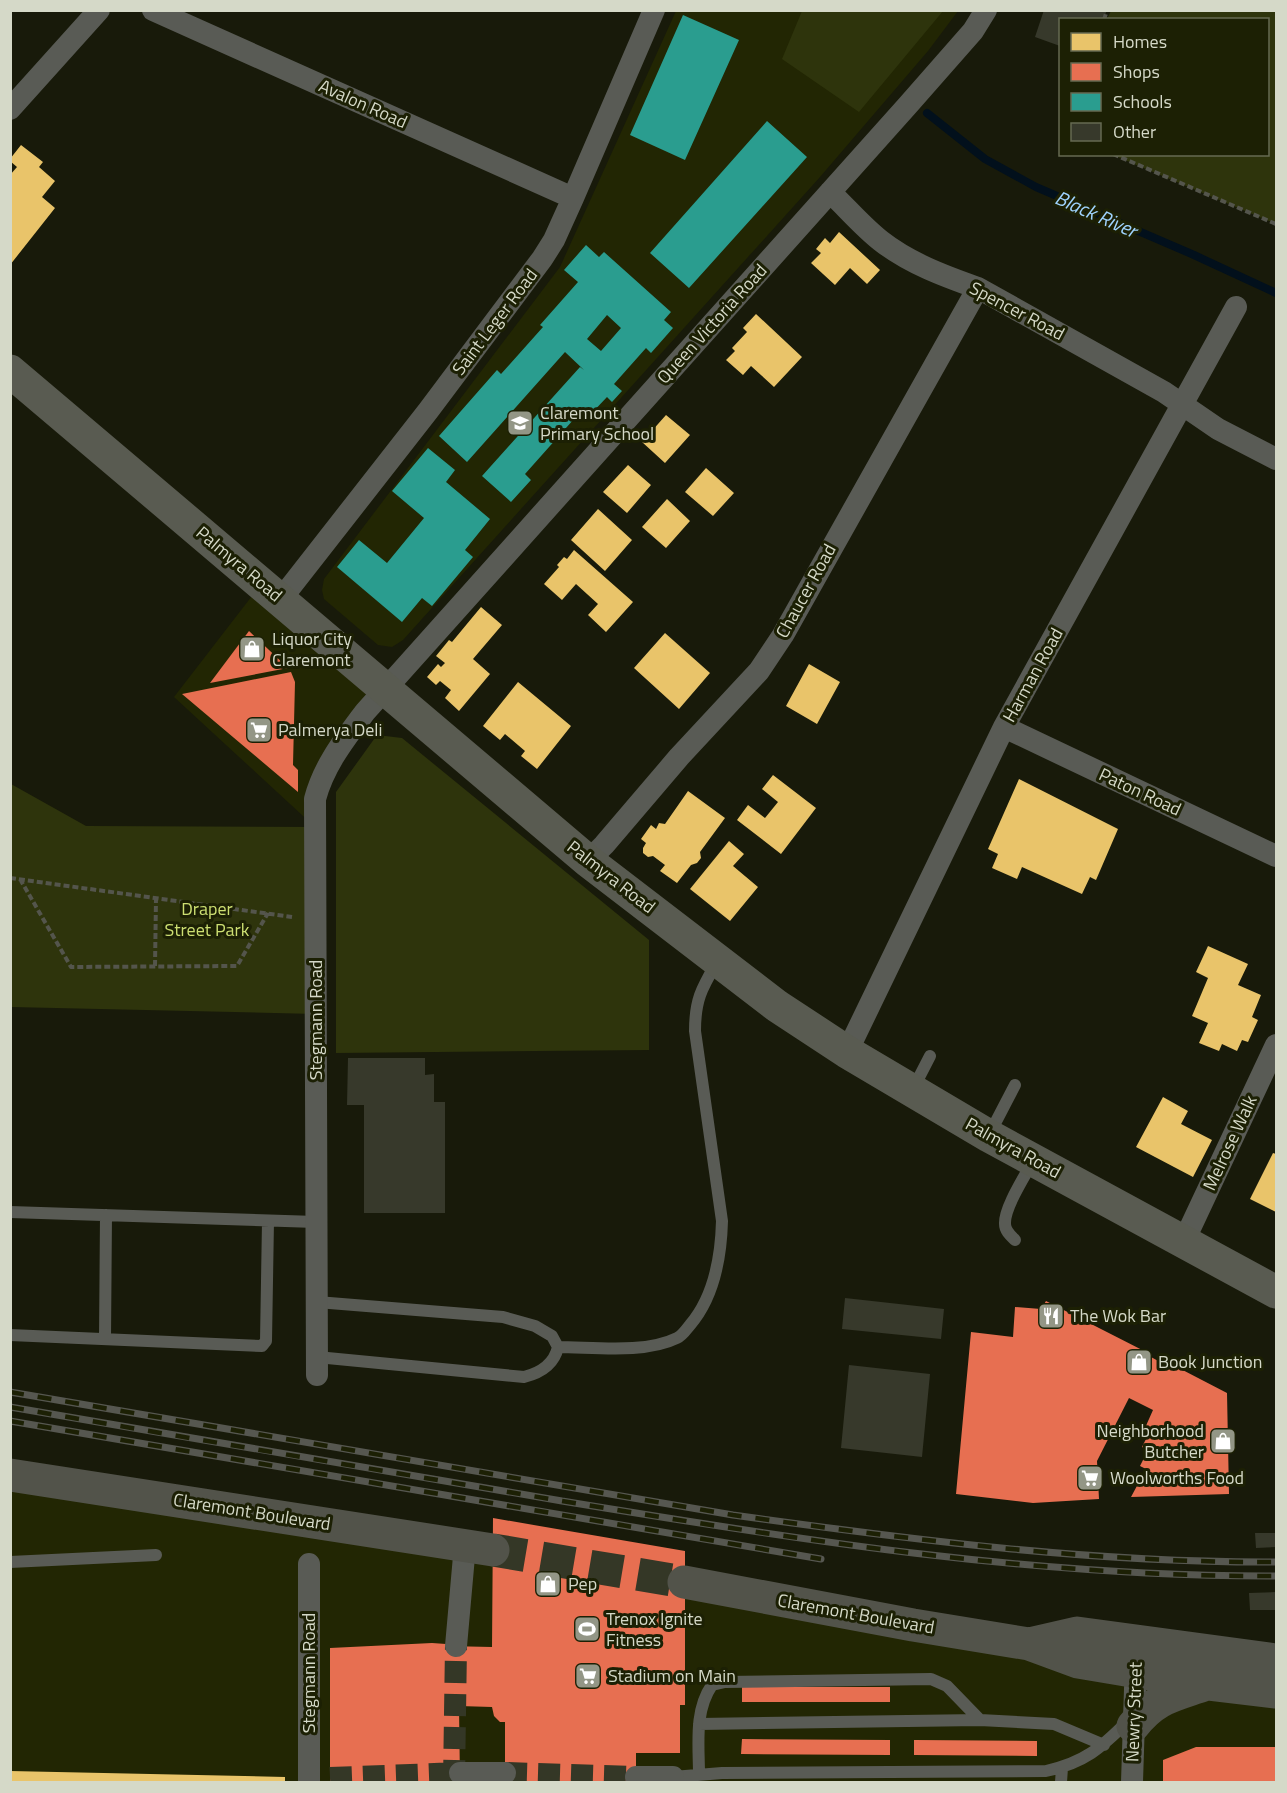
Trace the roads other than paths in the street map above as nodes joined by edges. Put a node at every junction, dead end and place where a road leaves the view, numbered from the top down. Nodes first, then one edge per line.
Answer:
1 (99, 10) edge
2 (153, 10) edge
3 (654, 10) edge
4 (986, 10) edge
5 (10, 109) edge
6 (830, 192) junction
7 (573, 198) junction
8 (978, 288) junction
9 (1236, 307) dead end
10 (10, 371) edge
11 (1180, 405) junction
12 (1276, 459) edge
13 (281, 599) junction
14 (386, 688) junction
15 (1004, 727) junction
16 (1276, 856) edge
17 (588, 861) junction
18 (718, 961) junction
19 (1276, 1045) edge
20 (847, 1052) junction
21 (930, 1056) dead end
22 (1015, 1085) dead end
23 (912, 1090) junction
24 (989, 1136) junction
25 (1034, 1160) junction
26 (10, 1212) edge
27 (106, 1215) junction
28 (268, 1221) junction
29 (316, 1222) junction
30 (1015, 1240) dead end
31 (1184, 1241) junction
32 (1276, 1292) edge
33 (317, 1302) junction
34 (10, 1335) edge
35 (105, 1339) junction
36 (558, 1347) junction
37 (317, 1366) joint
38 (10, 1475) edge
39 (479, 1547) joint
40 (156, 1555) dead end
41 (10, 1562) edge
42 (309, 1564) dead end
43 (684, 1582) tunnel mouth
44 (456, 1646) tunnel mouth
45 (1136, 1656) junction
46 (1276, 1660) edge
47 (1209, 1684) junction
48 (1276, 1692) edge
49 (980, 1720) junction
50 (1133, 1721) junction
51 (699, 1724) junction
52 (1104, 1745) junction
53 (1062, 1768) junction
54 (459, 1773) tunnel mouth
55 (505, 1773) tunnel mouth
56 (699, 1775) junction
57 (636, 1777) dead end
58 (316, 1779) edge
59 (673, 1780) edge
60 (1061, 1782) edge
61 (1132, 1782) edge

1 - 5 street
2 - 7 street, Avalon Road
3 - 7 street, Saint Leger Road
4 - 6 street, Queen Victoria Road
6 - 8 street, Spencer Road
6 - 14 street, Queen Victoria Road
7 - 13 street, Saint Leger Road
8 - 11 street, Spencer Road
8 - 17 street, Chaucer Road
9 - 11 street, Harman Road
10 - 13 main road, Palmyra Road
11 - 12 street, Spencer Road
11 - 15 street, Harman Road
13 - 14 main road, Palmyra Road
14 - 17 main road, Palmyra Road
14 - 29 street, Stegmann Road
15 - 16 street, Paton Road
15 - 20 street, Harman Road
17 - 18 main road, Palmyra Road
18 - 20 main road, Palmyra Road
18 - 36 lane
19 - 31 street, Melrose Walk
20 - 23 main road, Palmyra Road
21 - 23 lane
22 - 24 lane
23 - 24 main road, Palmyra Road
24 - 25 main road, Palmyra Road
25 - 30 lane
25 - 31 main road, Palmyra Road
26 - 27 lane
27 - 28 lane
27 - 35 lane
28 - 29 lane
28 - 35 lane
29 - 33 street, Stegmann Road
31 - 32 main road, Palmyra Road
33 - 36 lane
33 - 37 street, Stegmann Road
34 - 35 lane
36 - 37 lane
38 - 39 street, Claremont Boulevard
39 - 44 street
40 - 41 lane
42 - 58 street, Stegmann Road
43 - 45 street, Claremont Boulevard
45 - 46 street, Claremont Boulevard
45 - 47 street, Claremont Boulevard
45 - 50 street, Newry Street
47 - 48 street, Claremont Boulevard
47 - 50 street
49 - 51 lane
49 - 51 lane
49 - 52 lane
50 - 52 lane
50 - 61 street, Newry Street
51 - 56 lane
52 - 53 lane
53 - 56 lane
53 - 60 lane
54 - 55 street
56 - 59 lane
57 - 59 street

